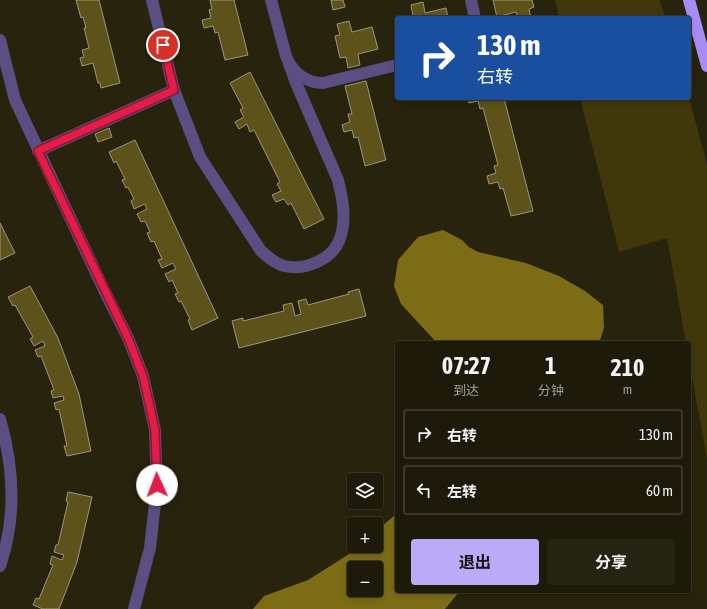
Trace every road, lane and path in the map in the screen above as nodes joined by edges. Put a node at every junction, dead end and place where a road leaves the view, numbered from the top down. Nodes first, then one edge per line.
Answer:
1 (152, 0) edge
2 (271, 0) edge
3 (471, 0) edge
4 (689, 0) edge
5 (475, 16) edge
6 (0, 40) edge
7 (289, 64) junction
8 (395, 66) edge
9 (707, 66) edge
10 (174, 90) junction
11 (38, 151) junction
12 (0, 419) edge
13 (0, 566) edge
14 (134, 609) edge

1 - 10 street
2 - 7 street
3 - 5 street
4 - 9 highway
6 - 11 street
7 - 8 street
7 - 10 street
10 - 11 street
11 - 14 street
12 - 13 street

